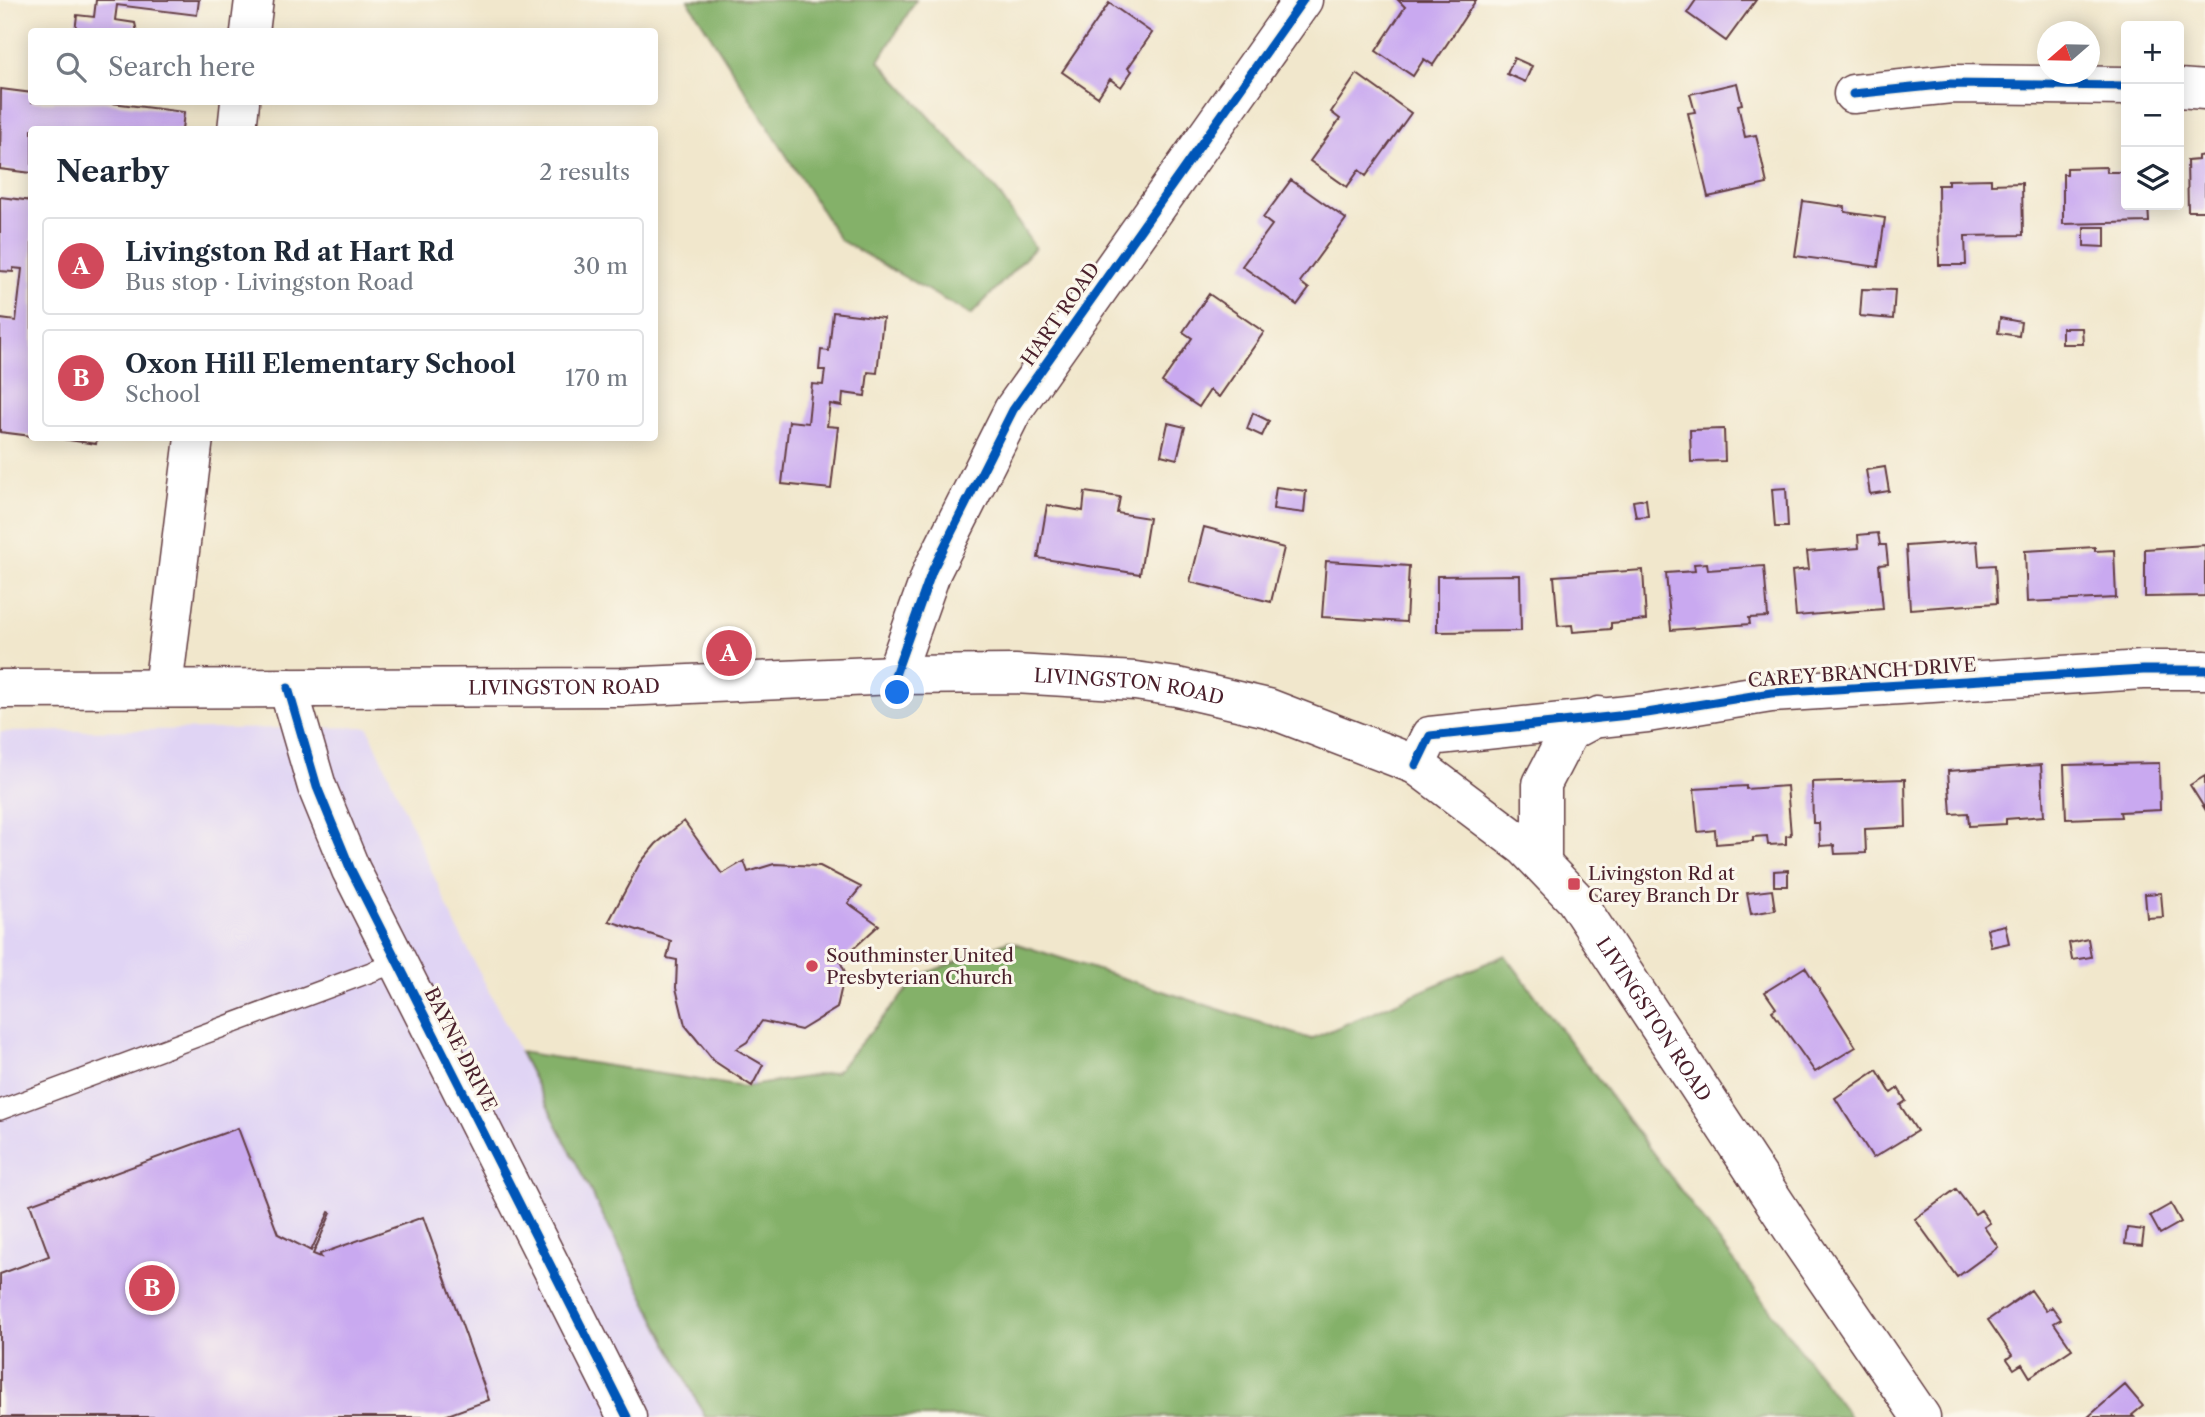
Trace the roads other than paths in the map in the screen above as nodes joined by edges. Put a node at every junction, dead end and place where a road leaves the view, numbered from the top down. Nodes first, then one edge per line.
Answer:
1 (254, 0) edge
2 (1303, 0) edge
3 (250, 28) edge
4 (2121, 86) edge
5 (2184, 88) edge
6 (2205, 90) edge
7 (1853, 94) dead end
8 (240, 105) edge
9 (237, 126) edge
10 (194, 441) edge
11 (2205, 670) edge
12 (895, 675) junction
13 (163, 688) junction
14 (288, 688) junction
15 (0, 689) edge
16 (1599, 716) junction
17 (1416, 765) junction
18 (1542, 864) junction
19 (398, 962) junction
20 (0, 1110) edge
21 (627, 1417) edge
22 (1921, 1417) edge

1 - 3 street
2 - 12 street, HART ROAD
4 - 7 street
5 - 6 street
8 - 9 street
10 - 13 street
11 - 16 street, CAREY BRANCH DRIVE
12 - 14 street, LIVINGSTON ROAD
12 - 17 street, LIVINGSTON ROAD
13 - 14 street, LIVINGSTON ROAD
13 - 15 street, LIVINGSTON ROAD
14 - 19 street, BAYNE DRIVE
16 - 17 street, CAREY BRANCH DRIVE
16 - 18 street
17 - 18 street, LIVINGSTON ROAD
18 - 22 street, LIVINGSTON ROAD
19 - 20 lane
19 - 21 street, BAYNE DRIVE

